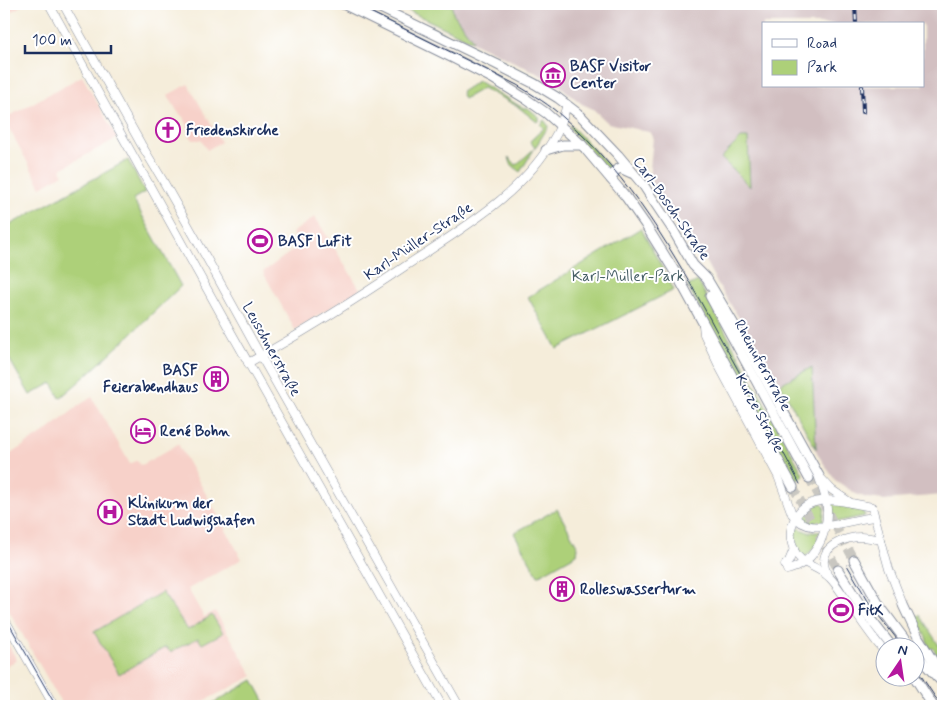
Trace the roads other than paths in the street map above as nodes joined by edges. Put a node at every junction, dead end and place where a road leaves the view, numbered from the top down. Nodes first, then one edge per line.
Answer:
1 (49, 4) edge
2 (63, 4) edge
3 (343, 4) edge
4 (372, 4) edge
5 (567, 104) junction
6 (561, 125) junction
7 (582, 145) junction
8 (546, 150) junction
9 (634, 174) junction
10 (611, 178) junction
11 (693, 266) junction
12 (703, 320) junction
13 (261, 356) junction
14 (248, 363) junction
15 (818, 476) junction
16 (809, 478) tunnel mouth
17 (793, 487) tunnel mouth
18 (826, 500) junction
19 (851, 503) junction
20 (874, 517) junction
21 (795, 518) junction
22 (825, 527) junction
23 (881, 540) junction
24 (794, 549) junction
25 (854, 560) tunnel mouth
26 (800, 565) junction
27 (838, 570) tunnel mouth
28 (827, 575) junction
29 (903, 605) joint
30 (4, 618) edge
31 (885, 638) edge
32 (904, 638) edge
33 (874, 639) edge
34 (924, 663) edge
35 (942, 682) edge
36 (923, 688) edge
37 (54, 706) edge
38 (442, 706) edge
39 (459, 706) edge
40 (933, 706) edge

1 - 14 street, Leuschnerstraße
2 - 13 street, Leuschnerstraße
3 - 6 main road, Carl-Bosch-Straße
4 - 5 main road, Carl-Bosch-Straße
5 - 6 street, Karl-Müller-Straße
5 - 9 main road, Carl-Bosch-Straße
6 - 7 main road, Carl-Bosch-Straße
6 - 8 street, Karl-Müller-Straße
7 - 8 main road
7 - 10 main road, Carl-Bosch-Straße
8 - 13 street, Karl-Müller-Straße
9 - 10 main road
9 - 11 main road, Carl-Bosch-Straße
10 - 12 main road, Carl-Bosch-Straße
11 - 15 main road, Carl-Bosch-Straße
11 - 16 main road, Rheinuferstraße
12 - 17 main road, Rheinuferstraße
12 - 21 street, Kurze Straße
13 - 14 street, Karl-Müller-Straße
13 - 39 street, Leuschnerstraße
14 - 38 street, Leuschnerstraße
15 - 18 street
15 - 19 street
18 - 19 street
18 - 21 street
18 - 22 street
19 - 20 street
20 - 22 street
20 - 23 street
21 - 22 street
21 - 24 street
22 - 26 street
23 - 28 street
23 - 29 street
24 - 26 street
24 - 26 street
25 - 32 main road
26 - 28 street
27 - 31 main road
28 - 33 street
29 - 35 main road
30 - 37 street
34 - 35 main road
36 - 40 main road

